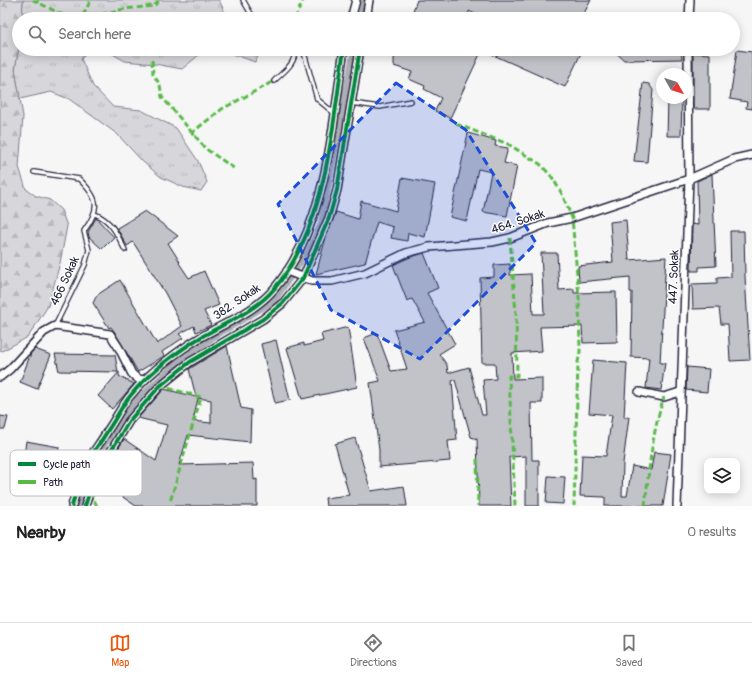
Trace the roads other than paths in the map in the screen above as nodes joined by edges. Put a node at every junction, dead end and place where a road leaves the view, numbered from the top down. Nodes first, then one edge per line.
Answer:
1 (243, 0) edge
2 (356, 0) edge
3 (370, 0) edge
4 (690, 0) edge
5 (250, 12) edge
6 (353, 12) edge
7 (367, 12) edge
8 (690, 12) edge
9 (295, 56) edge
10 (305, 56) edge
11 (343, 56) edge
12 (359, 56) edge
13 (688, 56) edge
14 (274, 81) dead end
15 (411, 102) dead end
16 (350, 103) junction
17 (334, 113) junction
18 (752, 155) edge
19 (34, 172) dead end
20 (689, 179) junction
21 (95, 214) junction
22 (125, 250) dead end
23 (287, 272) junction
24 (300, 277) junction
25 (55, 326) junction
26 (0, 377) edge
27 (144, 380) junction
28 (638, 392) dead end
29 (680, 392) junction
30 (96, 450) edge
31 (112, 450) edge
32 (76, 496) edge
33 (88, 496) edge
34 (72, 506) edge
35 (85, 506) edge
36 (677, 506) edge

1 - 5 lane
2 - 6 street
3 - 7 street
4 - 8 street
9 - 14 lane
10 - 17 lane
11 - 17 street, 382. Sokak
12 - 16 street
13 - 20 street, 447. Sokak
15 - 16 lane
16 - 24 street
17 - 23 street, 382. Sokak
18 - 20 street, 464. Sokak
19 - 21 lane
20 - 24 street, 464. Sokak
20 - 29 street, 447. Sokak
21 - 22 lane
21 - 25 lane, 466 Sokak
23 - 24 street, 464. Sokak
23 - 27 street, 382. Sokak
24 - 31 street
25 - 26 street
25 - 27 street
27 - 30 street, 382. Sokak
28 - 29 street
29 - 36 street, 447. Sokak
32 - 34 street, 382. Sokak
33 - 35 street

